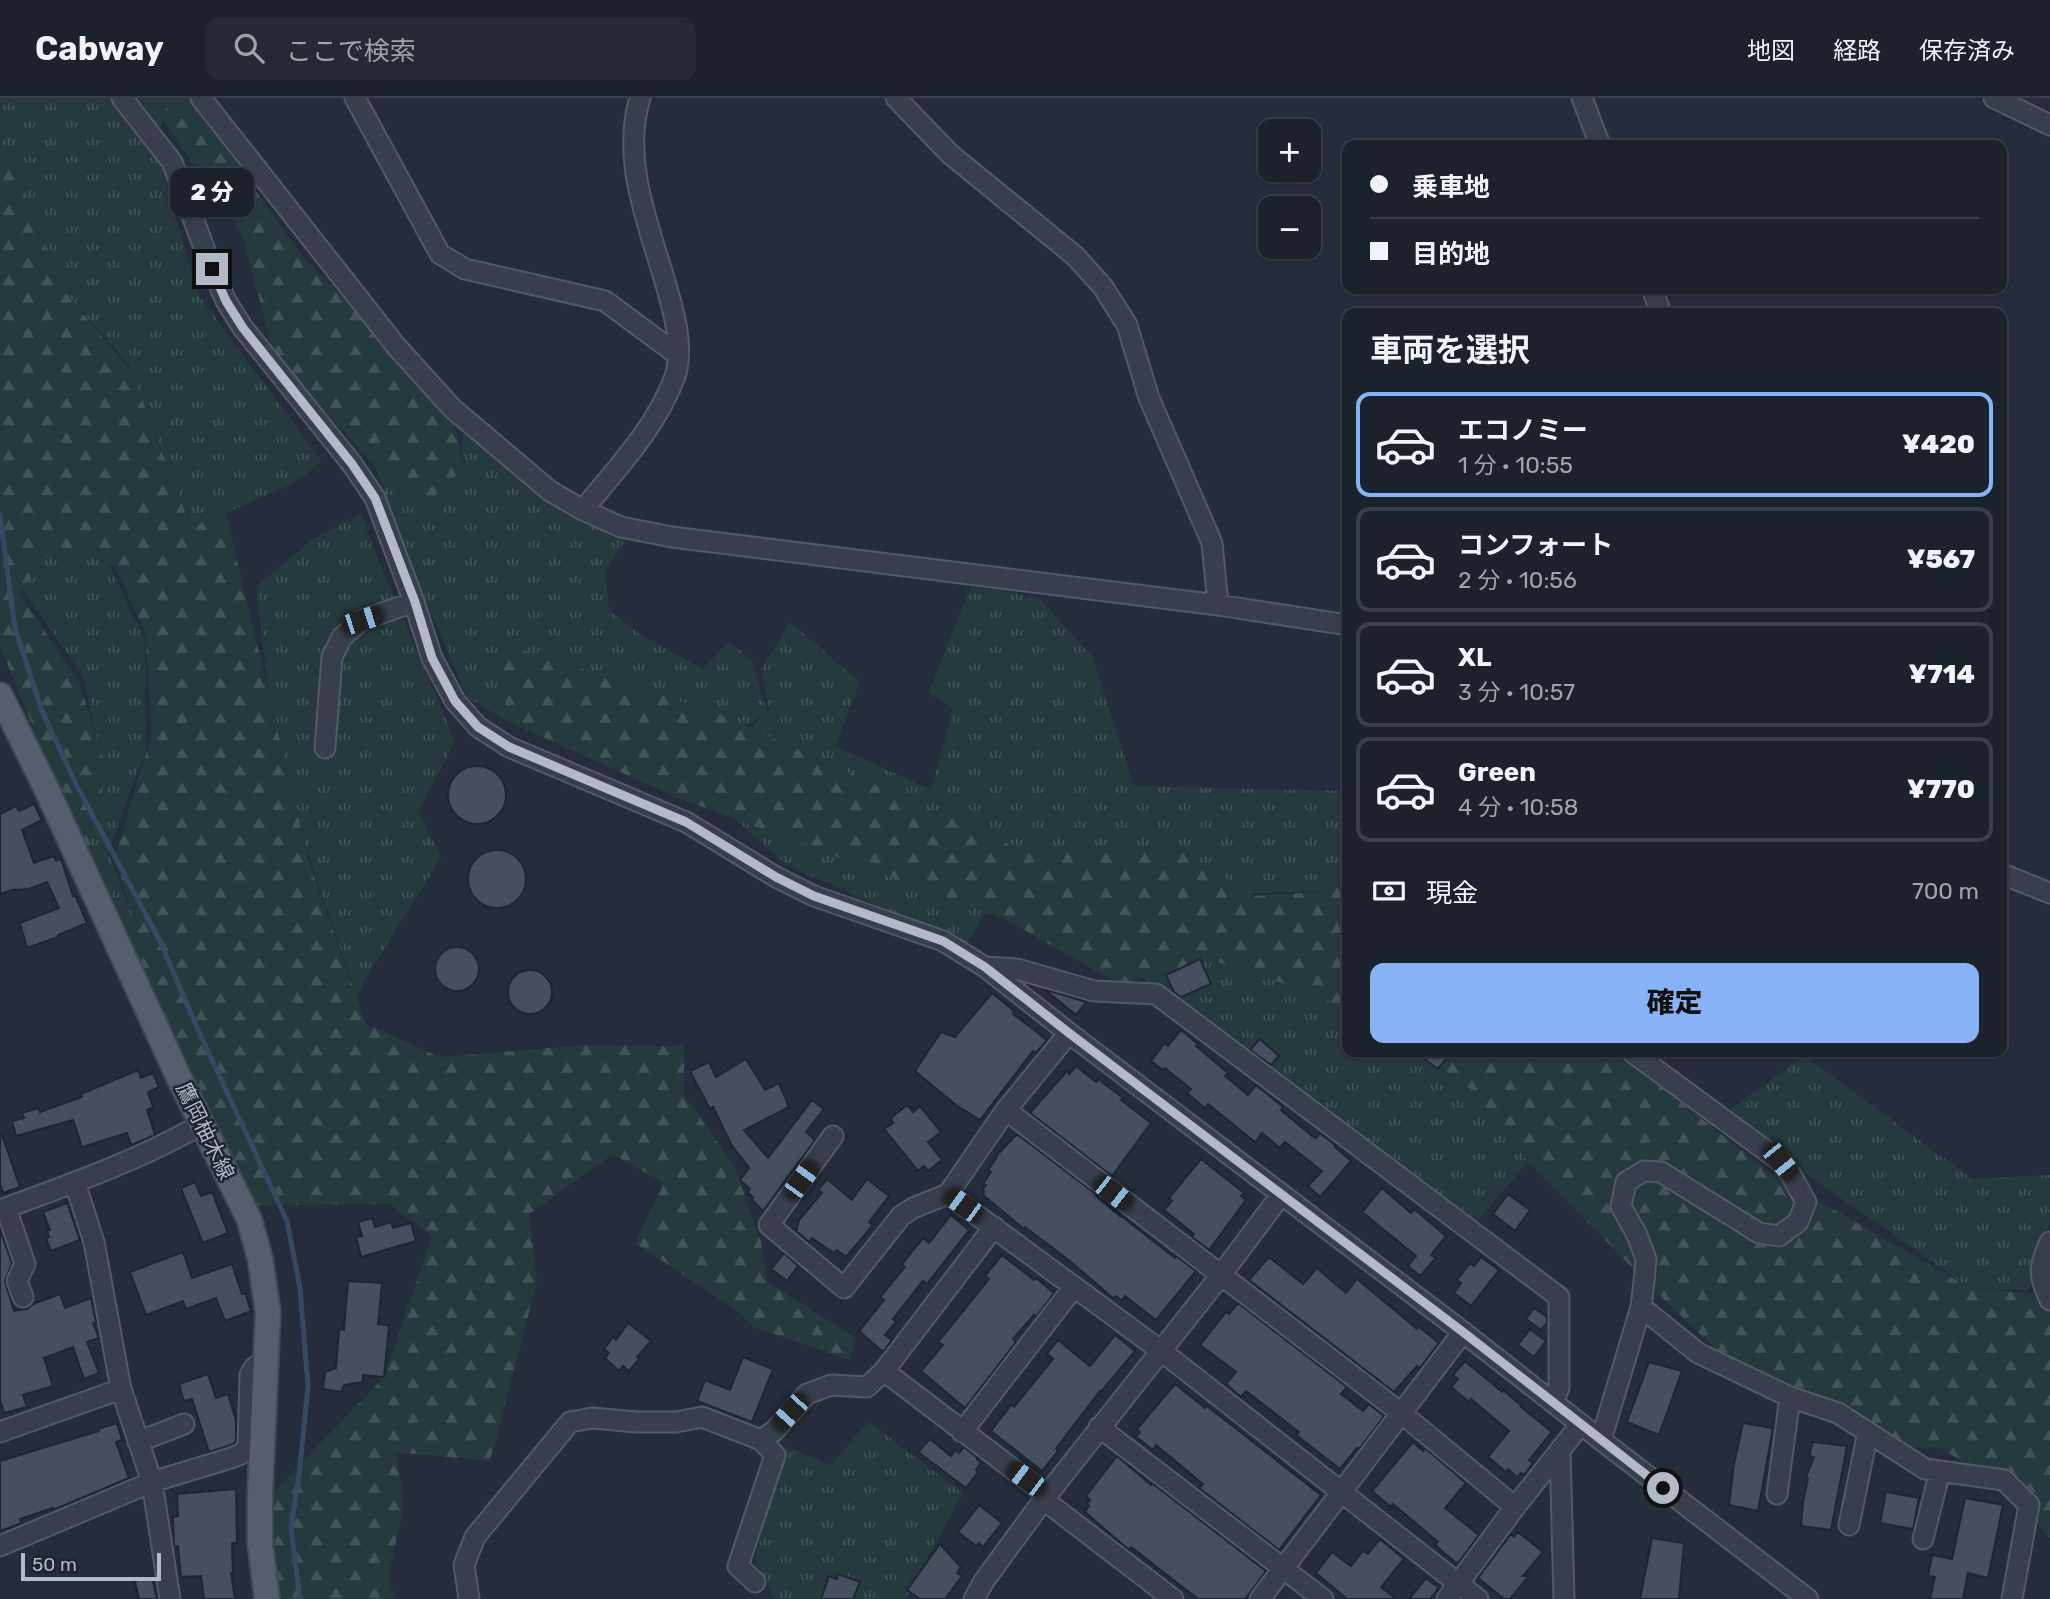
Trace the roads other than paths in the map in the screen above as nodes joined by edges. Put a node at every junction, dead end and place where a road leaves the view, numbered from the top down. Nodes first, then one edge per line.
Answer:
1 (122, 98) edge
2 (201, 98) edge
3 (355, 98) edge
4 (640, 98) edge
5 (896, 98) edge
6 (1583, 98) edge
7 (1994, 98) edge
8 (2050, 125) edge
9 (1598, 140) edge
10 (677, 355) junction
11 (583, 510) junction
12 (415, 602) junction
13 (1218, 605) junction
14 (1342, 624) edge
15 (0, 697) edge
16 (325, 748) dead end
17 (2007, 876) edge
18 (2050, 893) edge
19 (985, 967) junction
20 (1069, 1033) junction
21 (1639, 1057) edge
22 (1006, 1110) junction
23 (202, 1125) junction
24 (834, 1136) dead end
25 (75, 1183) junction
26 (948, 1194) junction
27 (1281, 1195) junction
28 (3, 1209) edge
29 (993, 1227) junction
30 (2050, 1242) edge
31 (1220, 1275) junction
32 (1074, 1287) junction
33 (23, 1297) dead end
34 (2050, 1300) edge
35 (1641, 1307) junction
36 (1463, 1332) junction
37 (1160, 1350) junction
38 (266, 1359) junction
39 (884, 1371) junction
40 (121, 1389) junction
41 (1790, 1397) junction
42 (1553, 1402) junction
43 (1401, 1413) junction
44 (184, 1424) dead end
45 (1581, 1424) junction
46 (1100, 1427) junction
47 (0, 1432) edge
48 (962, 1432) junction
49 (1868, 1433) junction
50 (761, 1440) junction
51 (1601, 1440) junction
52 (138, 1442) junction
53 (1560, 1450) junction
54 (1940, 1471) junction
55 (152, 1482) junction
56 (1342, 1493) junction
57 (1777, 1494) dead end
58 (1046, 1497) junction
59 (1516, 1507) junction
60 (1849, 1525) dead end
61 (1923, 1539) dead end
62 (0, 1546) edge
63 (1284, 1568) junction
64 (755, 1582) dead end
65 (1453, 1591) edge
66 (170, 1599) edge
67 (267, 1599) edge
68 (469, 1599) edge
69 (974, 1599) edge
70 (1173, 1599) edge
71 (1260, 1599) edge
72 (1323, 1599) edge
73 (1478, 1599) edge
74 (1564, 1599) edge
75 (1808, 1599) edge
76 (2012, 1599) edge

1 - 12 street
2 - 11 street
3 - 10 street
4 - 10 street
5 - 13 street
6 - 9 street
7 - 8 street
10 - 11 street
11 - 13 street
12 - 16 street
12 - 19 street
13 - 14 street
15 - 23 main road, 鷹岡柚木線
17 - 18 street
19 - 20 street
19 - 42 street
20 - 22 street
20 - 27 street
21 - 35 street
22 - 26 street
22 - 31 street
23 - 25 street
23 - 38 main road, 鷹岡柚木線
24 - 26 street
25 - 28 street
25 - 40 street
26 - 29 street
27 - 31 street
27 - 36 street
28 - 33 street
29 - 32 street
29 - 39 street
30 - 34 street
31 - 37 street
31 - 43 street
32 - 37 street
32 - 48 street
35 - 41 street
35 - 51 street
36 - 42 street
36 - 43 street
37 - 46 street
37 - 56 street
38 - 55 street
38 - 67 main road, 鷹岡柚木線
39 - 48 street
39 - 50 street
40 - 47 street
40 - 52 street
41 - 49 street
41 - 57 street
42 - 45 street
43 - 56 street
43 - 59 street
44 - 52 street
45 - 51 street
45 - 53 street
46 - 58 street
46 - 63 street
48 - 58 street
49 - 54 street
49 - 60 street
50 - 64 street
50 - 68 street
51 - 75 street
52 - 55 street
53 - 59 street
53 - 74 street
54 - 61 street
54 - 76 street
55 - 62 street
55 - 66 street
56 - 63 street
56 - 65 street
58 - 69 street
58 - 70 street
59 - 65 street
63 - 71 street
63 - 72 street
65 - 73 street

